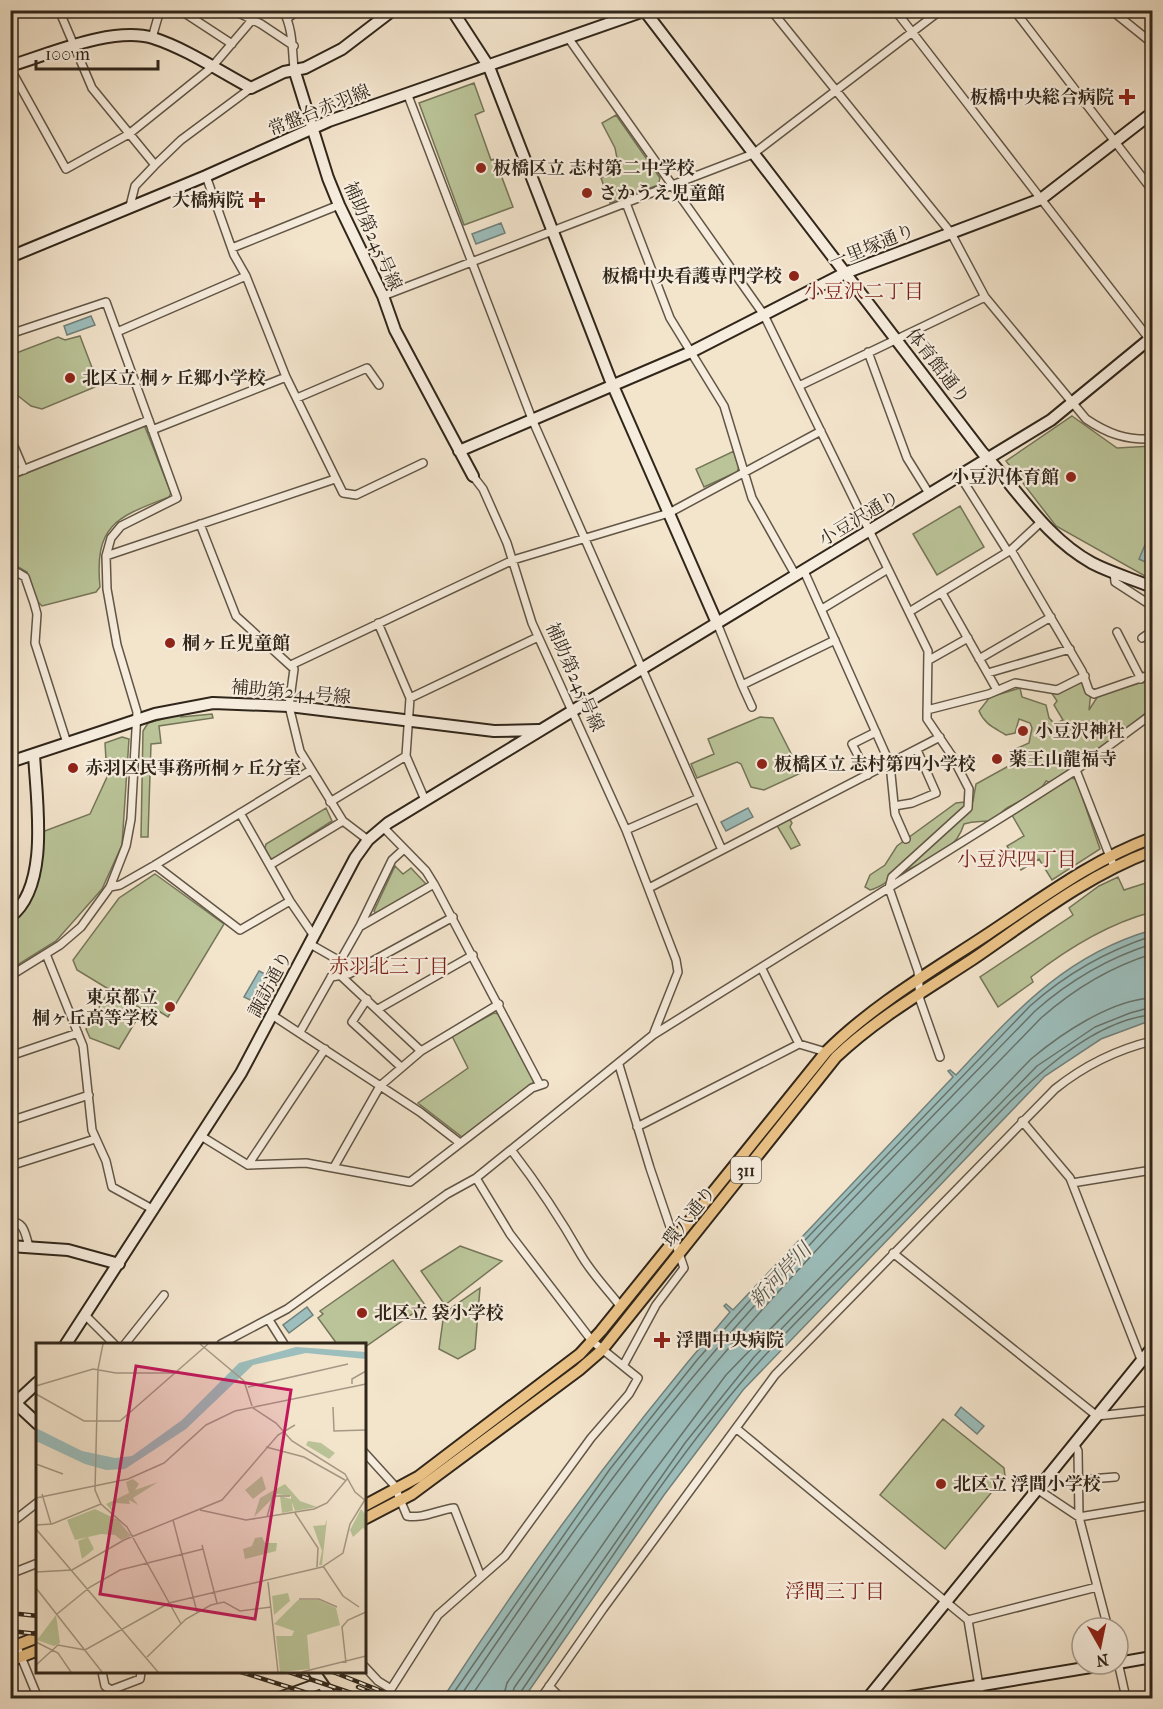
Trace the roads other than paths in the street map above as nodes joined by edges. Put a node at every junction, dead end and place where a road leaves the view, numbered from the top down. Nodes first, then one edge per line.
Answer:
1 (59, 10) edge
2 (160, 10) edge
3 (180, 10) edge
4 (233, 10) edge
5 (283, 10) edge
6 (298, 10) edge
7 (452, 10) edge
8 (771, 10) edge
9 (895, 10) edge
10 (940, 10) edge
11 (1014, 10) edge
12 (1111, 10) edge
13 (391, 11) edge
14 (645, 11) edge
15 (288, 18) junction
16 (252, 20) junction
17 (911, 32) junction
18 (152, 38) junction
19 (569, 39) junction
20 (1152, 43) edge
21 (232, 44) junction
22 (76, 46) junction
23 (294, 46) junction
24 (10, 67) edge
25 (489, 67) junction
26 (212, 68) junction
27 (294, 69) junction
28 (251, 88) junction
29 (834, 91) junction
30 (407, 93) junction
31 (1152, 113) edge
32 (315, 128) junction
33 (129, 134) junction
34 (1115, 142) junction
35 (753, 154) junction
36 (155, 165) junction
37 (206, 176) junction
38 (672, 186) junction
39 (1152, 190) edge
40 (1041, 199) junction
41 (626, 203) junction
42 (339, 205) junction
43 (130, 206) junction
44 (553, 232) junction
45 (951, 233) junction
46 (232, 248) junction
47 (10, 257) edge
48 (471, 262) junction
49 (845, 273) junction
50 (246, 276) junction
51 (383, 296) junction
52 (985, 297) junction
53 (764, 315) junction
54 (117, 332) junction
55 (10, 334) edge
56 (896, 339) junction
57 (1152, 340) edge
58 (691, 352) junction
59 (868, 352) junction
60 (286, 377) junction
61 (379, 384) dead end
62 (612, 385) junction
63 (799, 386) junction
64 (297, 398) junction
65 (1074, 402) junction
66 (532, 419) junction
67 (149, 420) junction
68 (152, 430) junction
69 (821, 431) junction
70 (10, 437) edge
71 (1152, 438) edge
72 (459, 451) junction
73 (989, 458) junction
74 (423, 463) dead end
75 (24, 470) junction
76 (745, 472) junction
77 (10, 475) edge
78 (473, 476) joint
79 (960, 476) junction
80 (335, 479) junction
81 (930, 495) junction
82 (669, 513) junction
83 (1041, 522) junction
84 (200, 524) junction
85 (870, 531) junction
86 (585, 539) junction
87 (1009, 551) junction
88 (106, 556) junction
89 (513, 560) junction
90 (10, 568) edge
91 (888, 569) junction
92 (1114, 572) junction
93 (800, 573) junction
94 (1152, 587) edge
95 (942, 593) junction
96 (1152, 606) edge
97 (822, 609) junction
98 (909, 612) junction
99 (1051, 617) junction
100 (378, 623) junction
101 (717, 623) junction
102 (1152, 631) edge
103 (1117, 632) dead end
104 (538, 637) junction
105 (968, 638) junction
106 (1142, 638) dead end
107 (835, 640) junction
108 (1070, 649) junction
109 (979, 659) junction
110 (929, 660) junction
111 (291, 664) junction
112 (642, 669) junction
113 (988, 673) junction
114 (1152, 674) edge
115 (1085, 676) junction
116 (1141, 679) junction
117 (742, 685) junction
118 (998, 690) junction
119 (410, 698) junction
120 (289, 706) junction
121 (752, 707) dead end
122 (927, 710) junction
123 (572, 711) junction
124 (1152, 714) edge
125 (409, 720) junction
126 (135, 721) junction
127 (540, 730) junction
128 (876, 732) junction
129 (940, 737) junction
130 (67, 743) junction
131 (917, 750) junction
132 (34, 754) junction
133 (406, 756) junction
134 (10, 762) edge
135 (890, 764) junction
136 (311, 770) junction
137 (1076, 770) junction
138 (868, 775) junction
139 (699, 798) junction
140 (425, 800) junction
141 (330, 802) junction
142 (894, 806) junction
143 (240, 813) junction
144 (343, 821) junction
145 (383, 827) junction
146 (626, 830) junction
147 (1152, 838) edge
148 (906, 839) dead end
149 (368, 840) junction
150 (404, 849) junction
151 (722, 850) junction
152 (1152, 851) edge
153 (1108, 856) junction
154 (155, 865) junction
155 (270, 865) junction
156 (1114, 867) junction
157 (434, 884) junction
158 (110, 887) junction
159 (650, 888) junction
160 (889, 888) junction
161 (290, 901) junction
162 (10, 916) edge
163 (453, 917) junction
164 (360, 926) junction
165 (312, 940) junction
166 (46, 954) junction
167 (472, 955) junction
168 (340, 961) junction
169 (762, 969) junction
170 (336, 975) junction
171 (10, 976) edge
172 (919, 979) junction
173 (919, 993) junction
174 (368, 999) junction
175 (499, 1004) junction
176 (378, 1009) junction
177 (272, 1015) junction
178 (300, 1032) junction
179 (78, 1033) junction
180 (653, 1035) junction
181 (1152, 1041) edge
182 (799, 1044) junction
183 (325, 1049) junction
184 (421, 1052) junction
185 (826, 1052) junction
186 (10, 1056) edge
187 (940, 1057) dead end
188 (617, 1065) junction
189 (401, 1067) junction
190 (380, 1086) junction
191 (88, 1095) junction
192 (1022, 1120) junction
193 (10, 1121) edge
194 (637, 1127) junction
195 (201, 1136) junction
196 (95, 1139) junction
197 (460, 1143) junction
198 (512, 1151) junction
199 (10, 1166) edge
200 (248, 1166) junction
201 (334, 1167) junction
202 (1152, 1170) edge
203 (476, 1178) junction
204 (1072, 1184) junction
205 (154, 1210) junction
206 (10, 1222) edge
207 (676, 1239) junction
208 (10, 1246) edge
209 (29, 1246) junction
210 (680, 1253) junction
211 (893, 1253) junction
212 (119, 1264) junction
213 (164, 1295) dead end
214 (621, 1307) junction
215 (86, 1316) junction
216 (269, 1320) junction
217 (592, 1341) junction
218 (67, 1343) edge
219 (113, 1343) edge
220 (126, 1343) edge
221 (223, 1343) edge
222 (283, 1343) edge
223 (1152, 1348) edge
224 (602, 1350) junction
225 (1142, 1362) junction
226 (623, 1366) junction
227 (36, 1384) edge
228 (12, 1403) edge
229 (1152, 1410) edge
230 (1097, 1416) junction
231 (36, 1422) edge
232 (737, 1428) junction
233 (1074, 1443) junction
234 (366, 1454) edge
235 (1115, 1477) dead end
236 (1077, 1480) junction
237 (1037, 1489) junction
238 (399, 1495) junction
239 (36, 1504) edge
240 (366, 1505) edge
241 (1152, 1505) edge
242 (1078, 1517) junction
243 (366, 1518) edge
244 (10, 1524) edge
245 (36, 1564) edge
246 (10, 1574) edge
247 (481, 1577) junction
248 (1097, 1587) junction
249 (946, 1601) junction
250 (1105, 1616) edge
251 (968, 1620) junction
252 (10, 1630) edge
253 (36, 1638) edge
254 (14, 1647) edge
255 (36, 1651) edge
256 (1152, 1657) edge
257 (16, 1659) edge
258 (1130, 1660) edge
259 (366, 1668) edge
260 (1070, 1671) edge
261 (102, 1673) edge
262 (141, 1673) edge
263 (315, 1673) edge
264 (1121, 1676) edge
265 (321, 1683) junction
266 (549, 1686) junction
267 (979, 1686) junction
268 (298, 1691) junction
269 (38, 1698) edge
270 (279, 1698) edge
271 (317, 1698) edge
272 (332, 1698) edge
273 (541, 1698) edge
274 (561, 1698) edge
275 (868, 1698) edge
276 (904, 1698) edge
277 (981, 1698) edge
278 (1126, 1698) edge

1 - 22 street
2 - 18 street
3 - 21 street
4 - 16 street
5 - 15 street
6 - 15 street
7 - 25 street
8 - 29 street
9 - 17 street
10 - 17 street
11 - 34 street
12 - 20 street
13 - 27 street
14 - 19 street, 常盤台赤羽線
14 - 35 street, 体育館通り
15 - 23 street
16 - 21 street
16 - 23 street
17 - 29 street
17 - 40 street
18 - 22 street
18 - 26 street
19 - 25 street, 常盤台赤羽線
19 - 38 street
21 - 26 street
22 - 24 street
22 - 33 street
23 - 27 street
24 - 33 street
25 - 30 street, 常盤台赤羽線
25 - 44 street
26 - 28 street
26 - 33 street
27 - 28 street
27 - 32 street, 補助第245号線
28 - 36 street
29 - 35 street
29 - 45 street
30 - 32 street, 常盤台赤羽線
30 - 48 street
31 - 34 street, 一里塚通り
32 - 37 street, 常盤台赤羽線
32 - 42 street, 補助第245号線
33 - 36 street
34 - 39 street
34 - 40 street, 一里塚通り
35 - 38 street
35 - 49 street, 体育館通り
36 - 43 street
37 - 43 street, 常盤台赤羽線
37 - 46 street
38 - 41 street
38 - 53 street
40 - 45 street, 一里塚通り
40 - 57 street
41 - 44 street
41 - 58 street
42 - 46 street
42 - 51 street, 補助第245号線
43 - 47 street, 常盤台赤羽線
44 - 48 street
44 - 62 street
45 - 49 street, 一里塚通り
45 - 52 street
46 - 50 street
48 - 51 street
48 - 66 street
49 - 53 street, 一里塚通り
49 - 56 street, 体育館通り
50 - 54 street
50 - 60 street
51 - 72 street, 補助第245号線
52 - 56 street
52 - 65 street
53 - 58 street, 一里塚通り
53 - 63 street
54 - 55 street
54 - 67 street
56 - 59 street
56 - 73 street, 体育館通り
57 - 65 street, 小豆沢通り
58 - 62 street, 一里塚通り
58 - 76 street
59 - 63 street
59 - 81 street
60 - 64 street
60 - 68 street
61 - 64 street
62 - 66 street, 一里塚通り
62 - 82 street
63 - 69 street
64 - 80 street
65 - 71 street
65 - 73 street, 小豆沢通り
66 - 72 street, 一里塚通り
66 - 86 street
67 - 68 street
67 - 75 street
68 - 88 street
69 - 76 street
69 - 85 street
70 - 75 street
72 - 78 street, 補助第245号線
73 - 79 street, 小豆沢通り
73 - 83 street, 体育館通り
74 - 80 street
75 - 77 street
76 - 82 street
76 - 93 street
78 - 89 street, 補助第245号線
79 - 81 street, 小豆沢通り
79 - 87 street
80 - 84 street
81 - 85 street, 小豆沢通り
82 - 86 street
82 - 101 street
83 - 87 street
83 - 92 street, 体育館通り
84 - 88 street
84 - 111 street
85 - 91 street
85 - 93 street, 小豆沢通り
86 - 89 street
86 - 112 street
87 - 95 street
87 - 99 street
88 - 126 street
89 - 100 street
89 - 104 street, 補助第245号線
90 - 130 street
91 - 97 street
91 - 98 street
92 - 94 street, 体育館通り
92 - 96 street
93 - 97 street
93 - 101 street, 小豆沢通り
95 - 98 street
95 - 105 street
97 - 107 street
98 - 110 street
99 - 108 street
99 - 109 street
100 - 111 street
100 - 119 street
101 - 112 street, 小豆沢通り
101 - 117 street
102 - 106 street
103 - 116 street
104 - 119 street
104 - 123 street, 補助第245号線
105 - 109 street
105 - 110 street
107 - 117 street
107 - 128 street
108 - 113 street
108 - 115 street
109 - 113 street
110 - 122 street
111 - 120 street
112 - 123 street, 小豆沢通り
112 - 139 street
113 - 118 street
114 - 116 street
115 - 116 street
115 - 118 street
117 - 121 street
118 - 122 street
119 - 125 street
120 - 125 street, 補助第244号線
120 - 126 street, 補助第244号線
120 - 136 street
122 - 129 street
123 - 127 street, 諏訪通り
123 - 146 street, 補助第245号線
124 - 137 street
125 - 127 street, 補助第244号線
125 - 133 street
126 - 130 street, 補助第244号線
126 - 158 street
127 - 140 street, 諏訪通り
128 - 135 street
128 - 138 street
129 - 131 street
129 - 160 street
130 - 132 street, 補助第244号線
131 - 135 street
131 - 142 street
132 - 134 street, 補助第244号線
132 - 162 street
133 - 140 street
133 - 141 street
135 - 138 street
135 - 142 street
136 - 141 street
136 - 143 street
137 - 153 street
137 - 160 street
138 - 151 street
139 - 146 street
139 - 151 street
140 - 145 street, 諏訪通り
141 - 144 street
142 - 148 street
143 - 154 street
143 - 155 street
144 - 149 street
144 - 155 street
145 - 149 street, 諏訪通り
145 - 150 street
146 - 159 street, 補助第245号線
147 - 153 main road, 環八通り / 311
149 - 165 street, 諏訪通り
150 - 157 street
150 - 164 street
151 - 159 street
152 - 156 main road, 環八通り / 311
153 - 156 street
153 - 172 main road, 環八通り / 311
154 - 158 street
154 - 161 street
155 - 161 street
156 - 173 main road, 環八通り / 311
157 - 163 street
157 - 164 street
158 - 166 street
159 - 180 street, 補助第245号線
160 - 169 street
160 - 172 street
161 - 165 street
163 - 167 street
163 - 170 street
164 - 168 street
165 - 168 street
165 - 177 street, 諏訪通り
166 - 171 street
166 - 179 street
167 - 175 street
167 - 176 street
168 - 170 street
169 - 180 street
169 - 182 street
170 - 174 street
170 - 178 street
172 - 173 street
172 - 185 main road, 環八通り / 311
173 - 187 street
173 - 210 main road, 環八通り / 311
174 - 176 street
174 - 189 street
175 - 184 street
175 - 197 street
176 - 184 street
177 - 178 street
177 - 195 street, 諏訪通り
178 - 183 street
179 - 186 street
179 - 191 street
180 - 188 street, 補助第245号線
181 - 192 street
182 - 185 street
182 - 194 street
183 - 190 street
183 - 200 street
184 - 189 street
185 - 207 main road, 環八通り / 311
188 - 194 street
188 - 198 street, 補助第245号線
189 - 190 street
190 - 197 street
190 - 201 street
191 - 193 street
191 - 196 street
192 - 204 street
192 - 211 street
194 - 207 street
195 - 200 street
195 - 205 street, 諏訪通り
196 - 199 street
196 - 205 street
197 - 201 street
198 - 203 street, 補助第245号線
198 - 214 street
200 - 201 street
202 - 204 street
203 - 216 street, 補助第245号線
203 - 217 street
204 - 225 street
205 - 212 street, 諏訪通り
206 - 209 street
207 - 210 street
207 - 214 main road, 環八通り / 311
208 - 209 street
209 - 212 street
210 - 224 main road, 環八通り / 311
210 - 226 street
211 - 230 street
211 - 232 street
212 - 215 street, 諏訪通り
213 - 220 street
214 - 217 main road, 環八通り / 311
215 - 218 street, 諏訪通り
215 - 219 street
216 - 221 street, 補助第245号線
216 - 222 street
217 - 224 street
217 - 238 main road, 環八通り / 311
223 - 225 street
224 - 226 street
224 - 238 main road, 環八通り / 311
225 - 230 street
226 - 247 street
227 - 228 street
228 - 231 street
229 - 230 street
230 - 233 street
232 - 249 street
232 - 266 street
233 - 236 street
233 - 237 street
234 - 238 street
235 - 236 street
236 - 242 street
237 - 242 street
237 - 249 street
238 - 240 main road, 環八通り / 311
238 - 243 main road, 環八通り / 311
238 - 247 street
239 - 244 street
241 - 242 street
242 - 248 street
245 - 246 street
247 - 259 street
248 - 250 street
248 - 251 street
249 - 251 street
249 - 275 street
251 - 267 street
252 - 254 street
253 - 254 main road
254 - 257 street
255 - 257 main road
256 - 258 street
257 - 269 street
260 - 267 street
261 - 262 street
263 - 265 street
264 - 278 street
265 - 268 street
265 - 272 street
266 - 273 street
266 - 274 street
267 - 276 street
267 - 277 street
268 - 270 street
268 - 271 street

